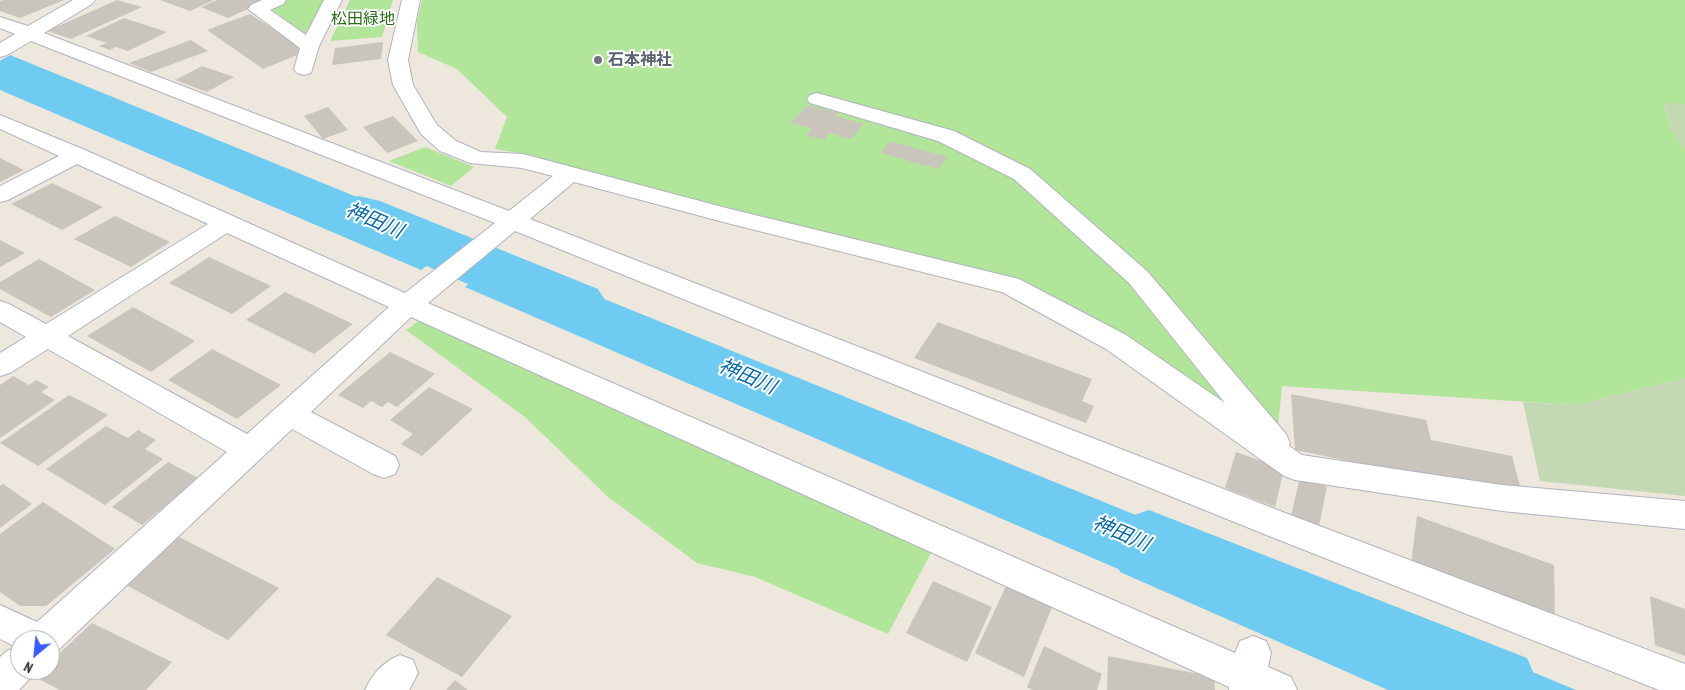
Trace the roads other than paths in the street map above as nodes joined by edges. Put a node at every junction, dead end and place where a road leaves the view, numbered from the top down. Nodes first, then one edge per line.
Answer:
1 (86, 0) edge
2 (277, 0) edge
3 (333, 0) edge
4 (411, 0) edge
5 (0, 22) edge
6 (26, 36) junction
7 (310, 46) junction
8 (0, 51) edge
9 (304, 68) dead end
10 (817, 99) dead end
11 (0, 121) edge
12 (77, 156) junction
13 (569, 175) junction
14 (0, 195) edge
15 (226, 223) junction
16 (508, 224) junction
17 (417, 297) junction
18 (0, 310) edge
19 (47, 336) junction
20 (0, 366) edge
21 (289, 414) junction
22 (250, 450) junction
23 (384, 465) dead end
24 (1295, 467) junction
25 (1685, 515) edge
26 (0, 621) edge
27 (18, 630) edge
28 (54, 630) edge
29 (10, 673) edge
30 (1256, 677) edge
31 (1685, 682) edge
32 (0, 683) edge

1 - 6 street
2 - 7 street
3 - 7 street
4 - 13 street
5 - 6 street
6 - 8 street
6 - 16 street
7 - 9 street
10 - 24 street
11 - 12 street
12 - 14 street
12 - 15 street
13 - 16 street
13 - 24 street
15 - 17 street
15 - 19 street
16 - 17 street
16 - 31 street
17 - 21 street
17 - 30 street
18 - 19 street
19 - 20 street
19 - 22 street
21 - 22 street
21 - 23 street
22 - 28 street
24 - 25 street
26 - 27 street
29 - 32 street

